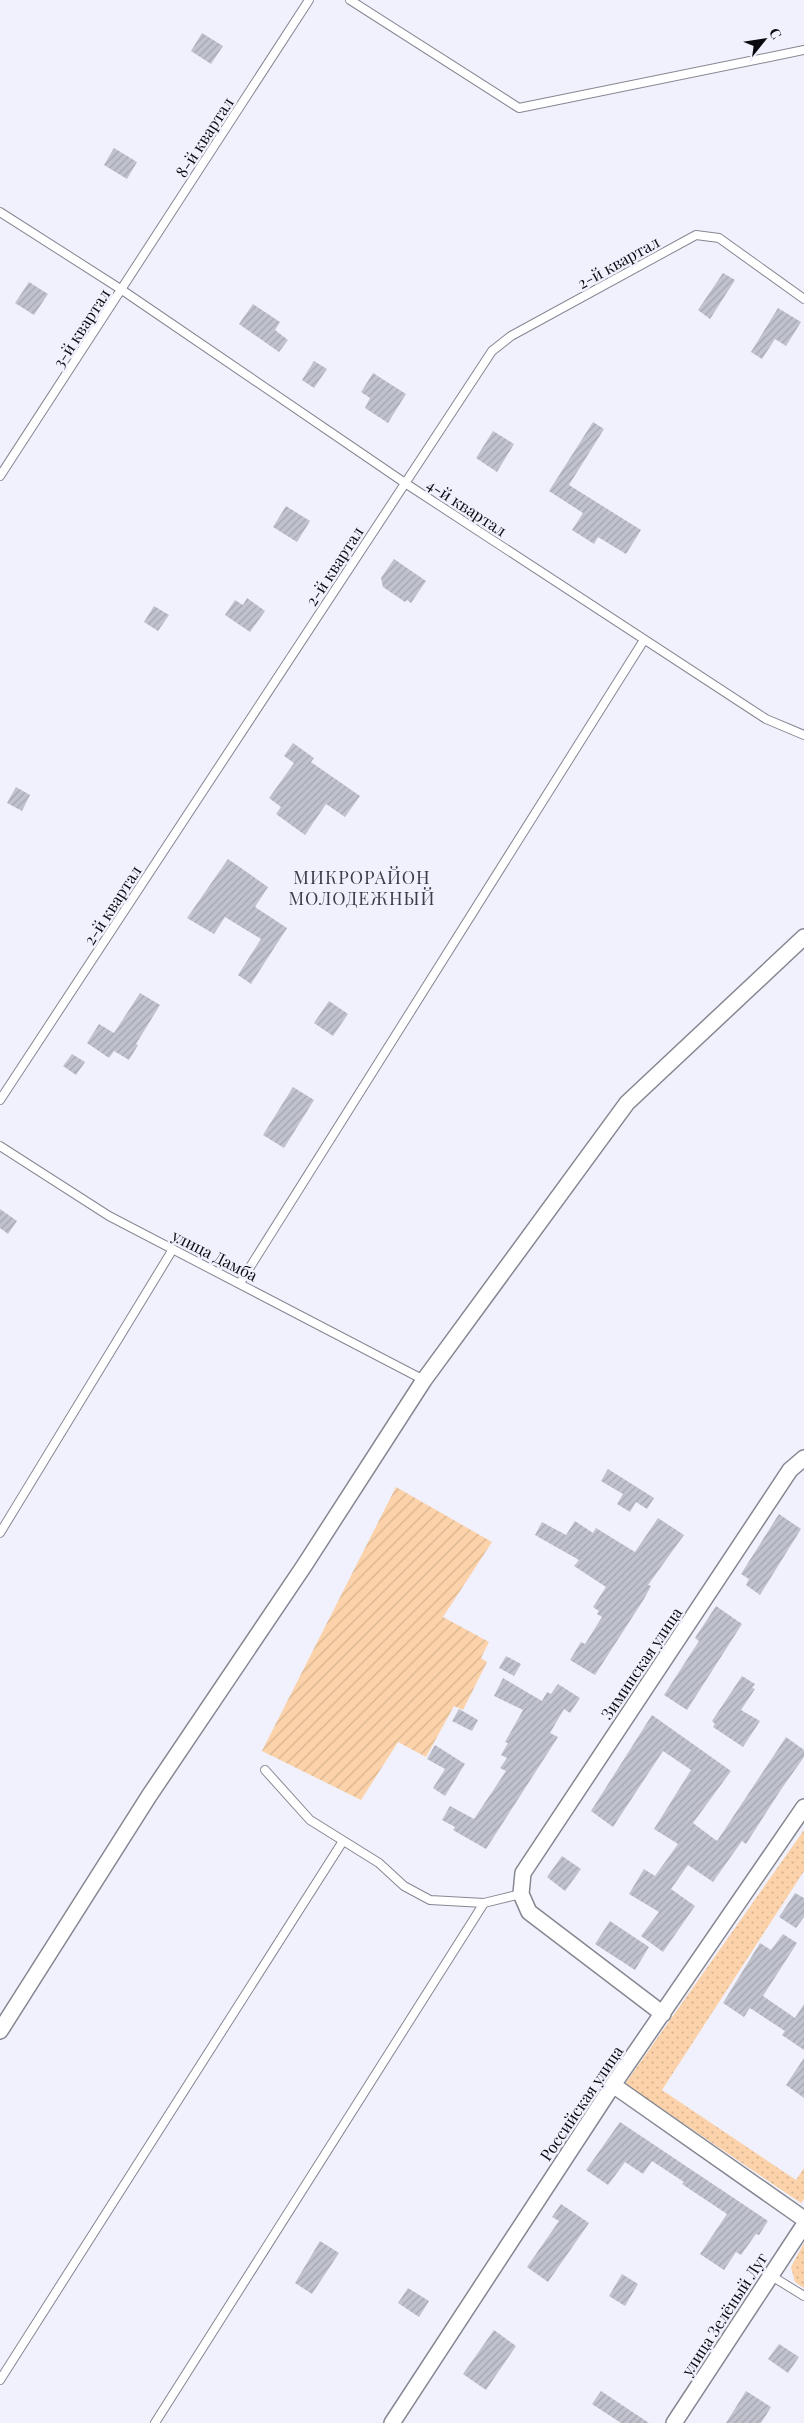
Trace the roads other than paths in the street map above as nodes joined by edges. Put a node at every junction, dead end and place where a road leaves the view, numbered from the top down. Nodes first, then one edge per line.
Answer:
1 (309, 0) edge
2 (350, 0) edge
3 (804, 50) edge
4 (0, 212) edge
5 (122, 290) junction
6 (804, 299) edge
7 (0, 476) edge
8 (405, 483) junction
9 (644, 640) junction
10 (804, 735) edge
11 (804, 937) edge
12 (0, 1100) edge
13 (0, 1146) edge
14 (173, 1249) junction
15 (240, 1283) junction
16 (424, 1380) junction
17 (804, 1458) edge
18 (0, 1533) edge
19 (265, 1770) dead end
20 (804, 1807) edge
21 (343, 1840) junction
22 (521, 1894) junction
23 (484, 1903) junction
24 (662, 2014) junction
25 (0, 2031) edge
26 (612, 2086) junction
27 (804, 2219) edge
28 (804, 2225) edge
29 (770, 2275) junction
30 (804, 2296) edge
31 (0, 2380) edge
32 (155, 2423) edge
33 (392, 2423) edge
34 (674, 2423) edge

1 - 5 lane, 8-й квартал
2 - 3 lane
4 - 5 lane, 3-й квартал
5 - 7 lane, 3-й квартал
5 - 8 lane, 4-й квартал
6 - 8 lane, 2-й квартал
8 - 9 lane, 4-й квартал
8 - 12 lane, 2-й квартал
9 - 10 lane, 4-й квартал
9 - 15 lane
11 - 16 street
13 - 14 lane, улица Дамба
14 - 15 lane, улица Дамба
14 - 18 lane
15 - 16 lane, улица Дамба
16 - 25 street
17 - 22 street, Зиминская улица
19 - 21 lane
20 - 24 street, Российская улица
21 - 23 lane
21 - 31 lane
22 - 23 lane
22 - 24 street
23 - 32 lane
24 - 26 street, Российская улица
26 - 27 street
26 - 33 street, Российская улица
28 - 29 street, улица Зелёный Луг
29 - 30 lane
29 - 34 street, улица Зелёный Луг

